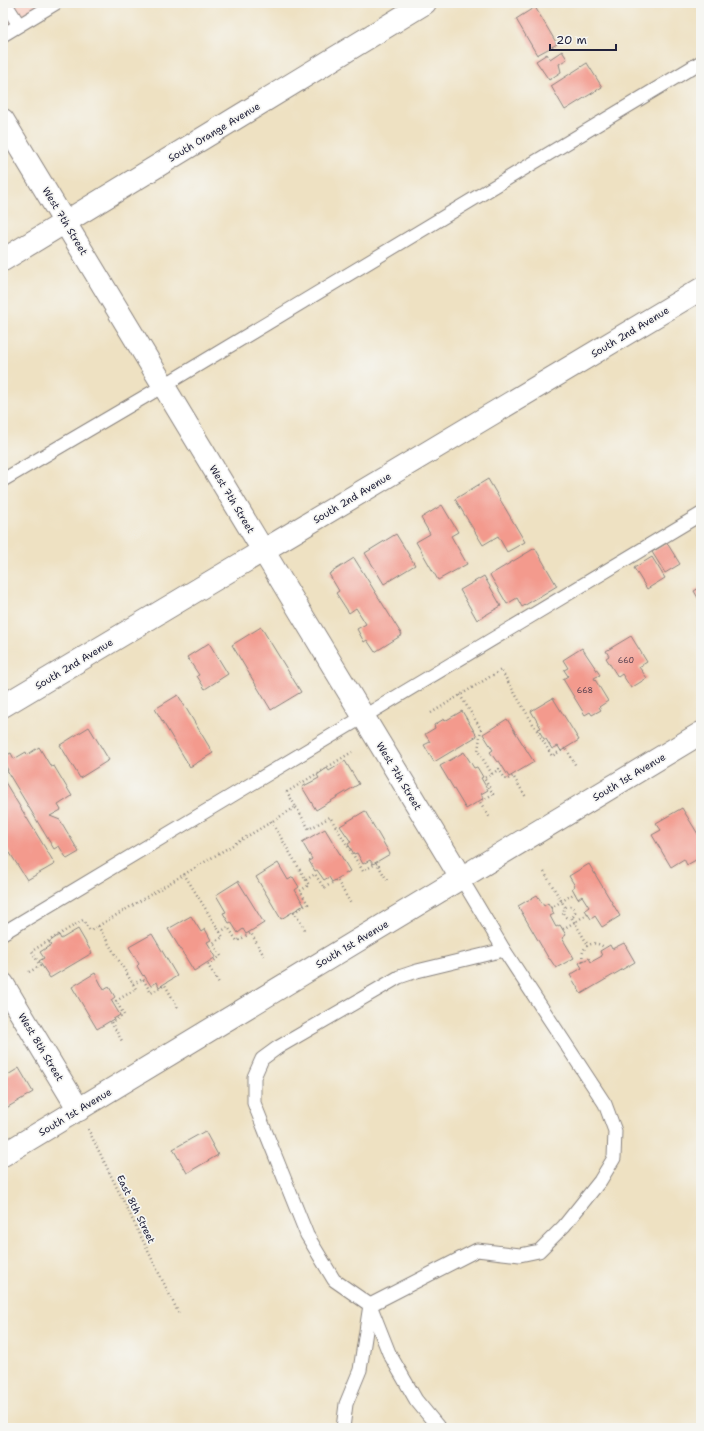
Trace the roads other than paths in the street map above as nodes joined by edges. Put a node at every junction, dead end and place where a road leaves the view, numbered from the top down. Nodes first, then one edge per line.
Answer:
1 (5, 3) edge
2 (56, 3) edge
3 (425, 3) edge
4 (19, 25) junction
5 (3, 35) edge
6 (701, 62) edge
7 (3, 120) edge
8 (65, 222) junction
9 (3, 260) edge
10 (701, 289) edge
11 (163, 386) junction
12 (3, 480) edge
13 (701, 514) edge
14 (263, 551) junction
15 (3, 706) edge
16 (363, 717) junction
17 (701, 733) edge
18 (461, 878) junction
19 (3, 932) edge
20 (504, 950) junction
21 (3, 984) edge
22 (79, 1110) junction
23 (3, 1155) edge
24 (370, 1305) junction
25 (343, 1428) edge
26 (439, 1428) edge

1 - 4 lane
2 - 4 lane
3 - 8 street, South Orange Avenue
4 - 5 lane
6 - 11 lane
7 - 8 street, West 7th Street
8 - 9 street, South Orange Avenue
8 - 11 street, West 7th Street
10 - 14 street, South 2nd Avenue
11 - 12 lane
11 - 14 street, West 7th Street
13 - 16 lane
14 - 15 street, South 2nd Avenue
14 - 16 street, West 7th Street
16 - 18 street, West 7th Street
16 - 19 lane
17 - 18 street, South 1st Avenue
18 - 20 lane
18 - 22 street, South 1st Avenue
20 - 24 lane
20 - 24 lane
21 - 22 street, West 8th Street
22 - 23 street, South 1st Avenue
24 - 25 lane
24 - 26 lane

